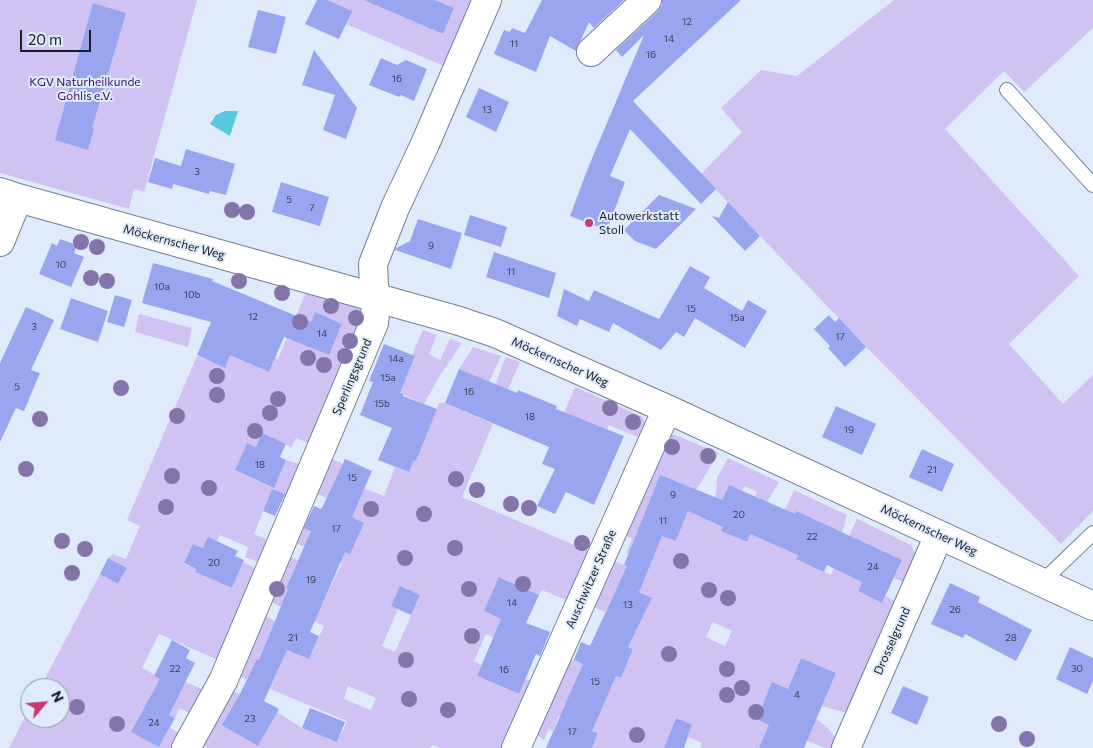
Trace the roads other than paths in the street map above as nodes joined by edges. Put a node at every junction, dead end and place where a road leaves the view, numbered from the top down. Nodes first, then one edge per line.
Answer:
1 (487, 0) edge
2 (647, 0) edge
3 (592, 52) dead end
4 (1007, 90) dead end
5 (1093, 185) edge
6 (9, 195) edge
7 (0, 242) edge
8 (378, 297) junction
9 (666, 409) junction
10 (1093, 533) edge
11 (939, 535) junction
12 (1042, 582) junction
13 (1093, 606) edge
14 (186, 748) edge
15 (516, 748) edge
16 (846, 748) edge

1 - 8 street, Sperlingsgrund
2 - 3 street
4 - 5 lane
6 - 7 street
6 - 8 street, Möckernscher Weg
8 - 9 street, Möckernscher Weg
8 - 14 street, Sperlingsgrund
9 - 11 street, Möckernscher Weg
9 - 15 street, Auschwitzer Straße
10 - 12 lane
11 - 12 street, Möckernscher Weg
11 - 16 street, Drosselgrund
12 - 13 street, Möckernscher Weg

